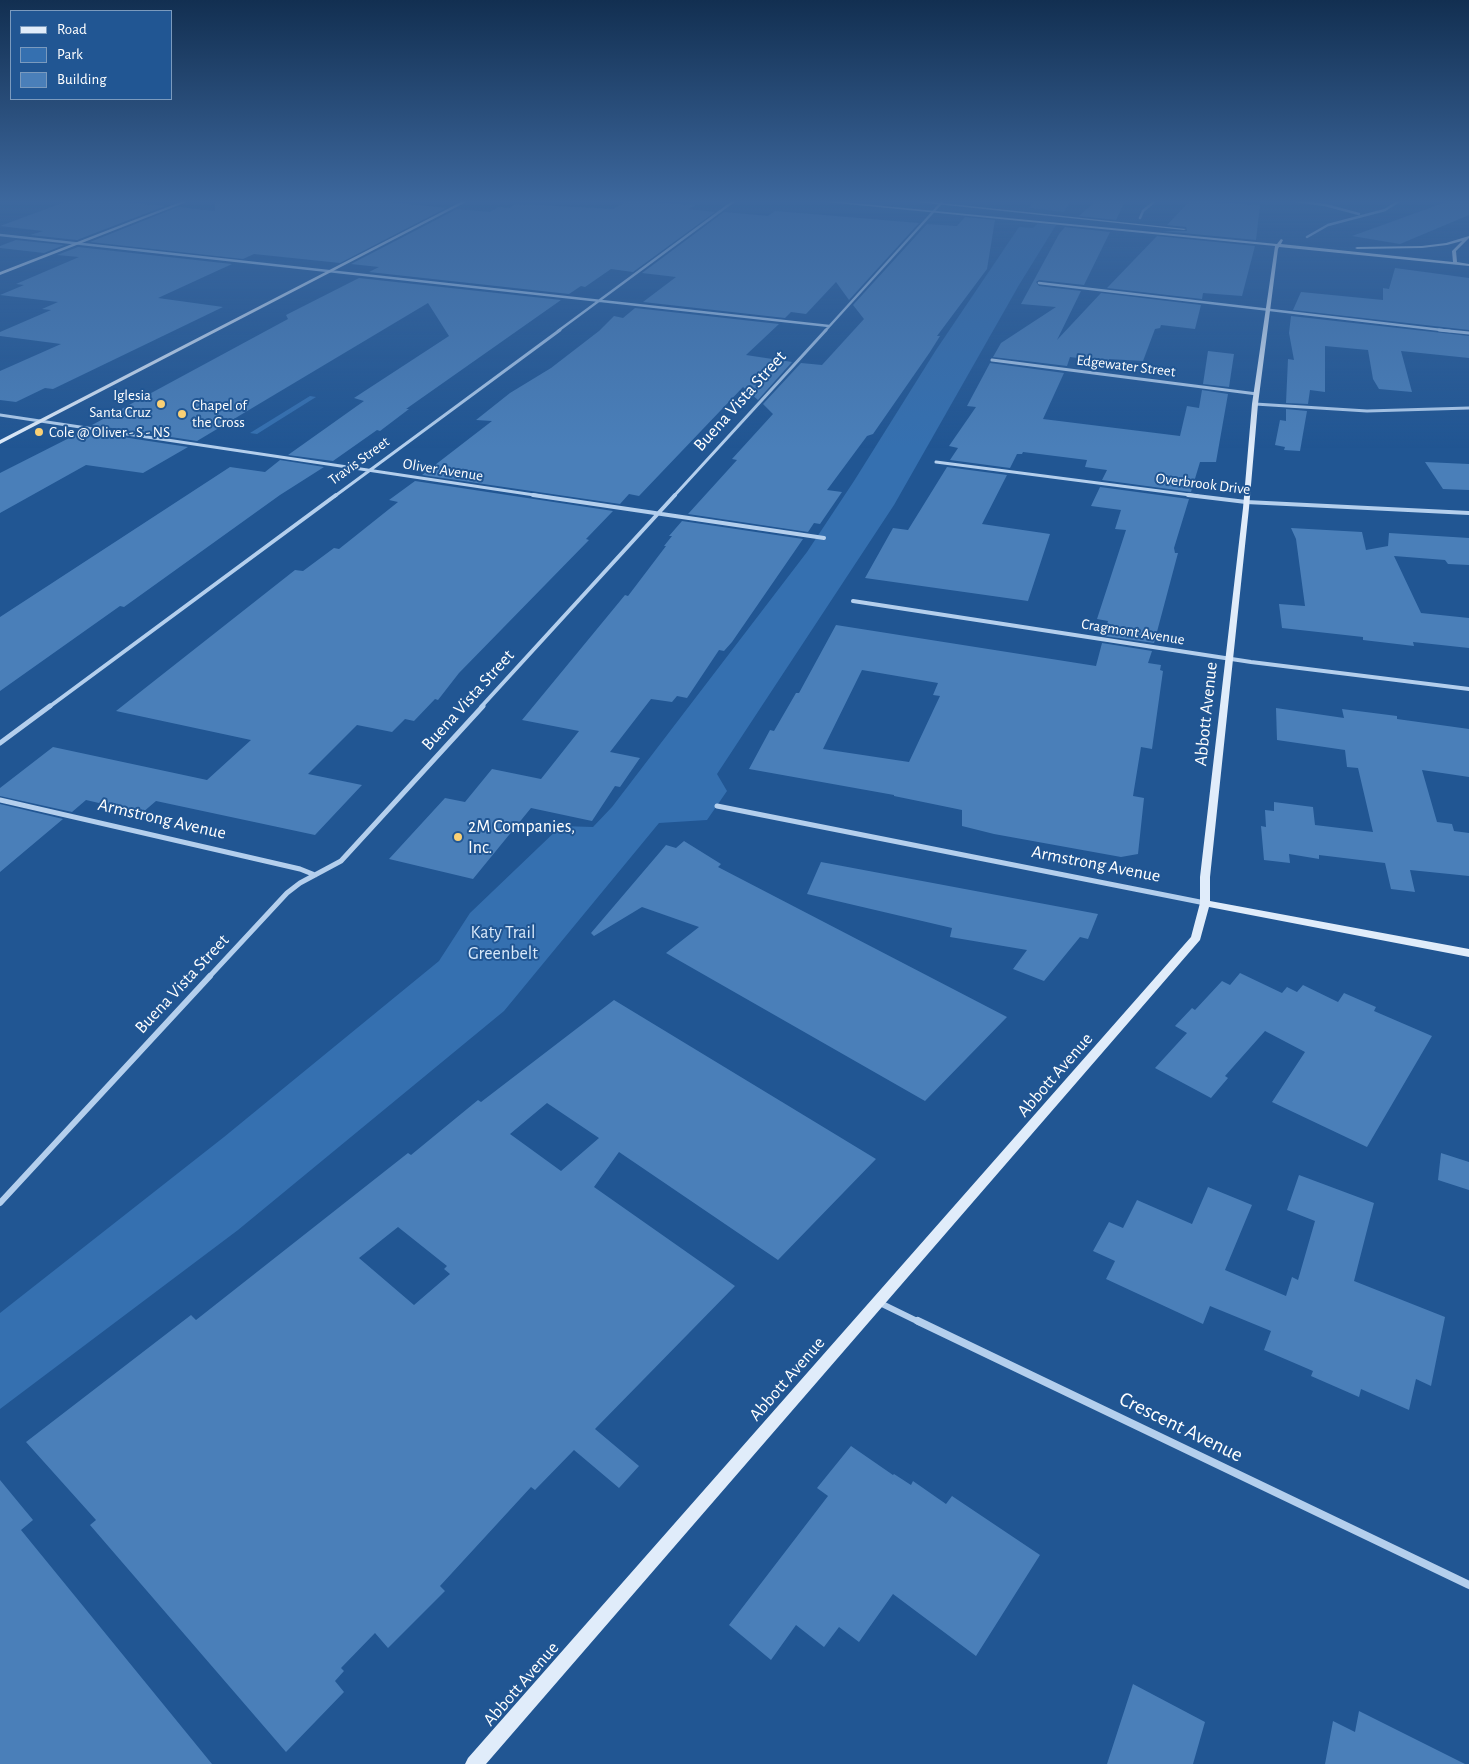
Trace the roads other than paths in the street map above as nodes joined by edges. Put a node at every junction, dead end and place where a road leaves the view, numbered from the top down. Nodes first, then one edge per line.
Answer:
1 (305, 283) edge
2 (439, 283) edge
3 (622, 283) edge
4 (868, 283) edge
5 (1273, 283) edge
6 (1039, 284) dead end
7 (598, 301) junction
8 (1268, 310) junction
9 (829, 326) junction
10 (1469, 333) edge
11 (992, 360) dead end
12 (1256, 399) junction
13 (1469, 408) edge
14 (0, 415) edge
15 (40, 421) junction
16 (0, 442) edge
17 (936, 462) dead end
18 (367, 470) junction
19 (1246, 502) junction
20 (1469, 513) edge
21 (658, 514) junction
22 (824, 538) dead end
23 (853, 601) dead end
24 (1230, 659) junction
25 (1469, 689) edge
26 (0, 743) edge
27 (0, 800) edge
28 (717, 806) dead end
29 (315, 875) junction
30 (1205, 903) junction
31 (1469, 953) edge
32 (0, 1203) edge
33 (878, 1302) junction
34 (1469, 1585) edge
35 (474, 1764) edge

1 - 15 street
2 - 7 street
3 - 7 street, Travis Street
4 - 9 street, Buena Vista Street
5 - 8 street, Abbott Avenue
6 - 8 street
7 - 9 street
7 - 18 street, Travis Street
8 - 10 street
8 - 12 street, Abbott Avenue
9 - 21 street, Buena Vista Street
11 - 12 street, Edgewater Street
12 - 13 street, Edgewater Street
12 - 19 street, Abbott Avenue
14 - 15 street, Oliver Avenue
15 - 16 street
15 - 18 street, Oliver Avenue
17 - 19 street, Overbrook Drive
18 - 21 street, Oliver Avenue
18 - 26 street, Travis Street
19 - 20 street, Overbrook Drive
19 - 24 street, Abbott Avenue
21 - 22 street, Oliver Avenue
21 - 29 street, Buena Vista Street
23 - 24 street, Cragmont Avenue
24 - 25 street, Cragmont Avenue
24 - 30 street, Abbott Avenue
27 - 29 street, Armstrong Avenue
28 - 30 street, Armstrong Avenue
29 - 32 street, Buena Vista Street
30 - 31 street, Armstrong Avenue
30 - 33 street, Abbott Avenue
33 - 34 street, Crescent Avenue
33 - 35 street, Abbott Avenue

